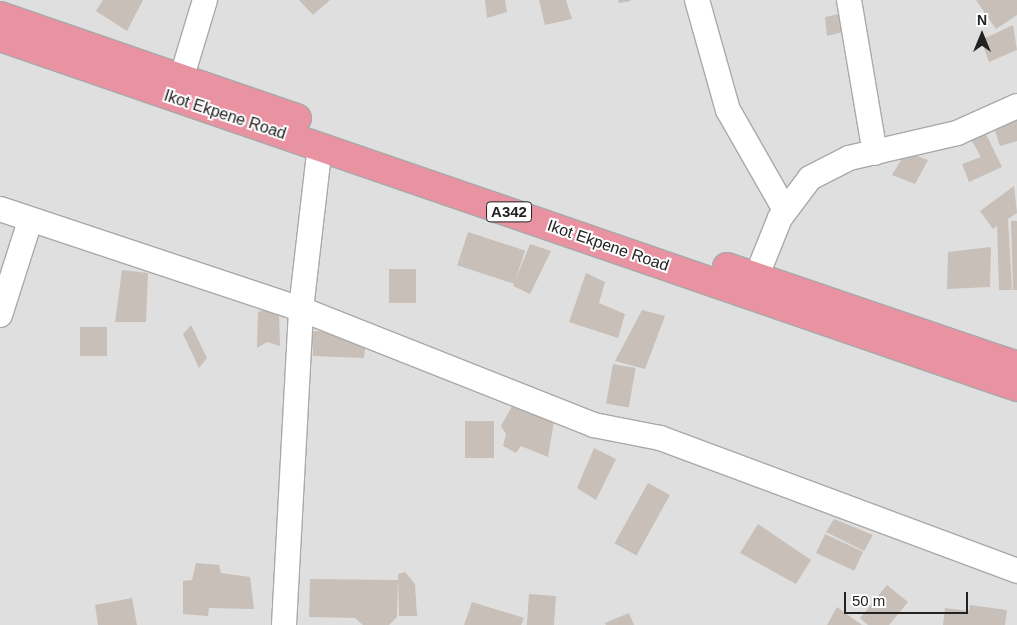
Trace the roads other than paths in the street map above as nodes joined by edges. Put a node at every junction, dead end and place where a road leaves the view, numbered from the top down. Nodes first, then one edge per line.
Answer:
1 (205, 0) edge
2 (697, 0) edge
3 (849, 0) edge
4 (0, 16) edge
5 (0, 38) edge
6 (179, 89) junction
7 (1017, 106) edge
8 (320, 146) junction
9 (875, 153) junction
10 (0, 209) edge
11 (785, 210) junction
12 (30, 221) junction
13 (754, 287) junction
14 (302, 309) junction
15 (0, 315) edge
16 (1017, 366) edge
17 (1017, 387) edge
18 (1017, 571) edge
19 (284, 625) edge

1 - 6 street
2 - 11 street
3 - 9 street
4 - 6 highway, Ikot Ekpene Road / A342
5 - 6 highway, Ikot Ekpene Road / A342
6 - 8 highway, Ikot Ekpene Road / A342
6 - 13 highway, Ikot Ekpene Road / A342
7 - 9 street
8 - 13 highway, Ikot Ekpene Road / A342
8 - 14 street
9 - 11 street
10 - 12 street
11 - 13 street
12 - 14 street
12 - 15 street
13 - 16 highway, Ikot Ekpene Road / A342
13 - 17 highway, Ikot Ekpene Road / A342
14 - 18 street
14 - 19 street

